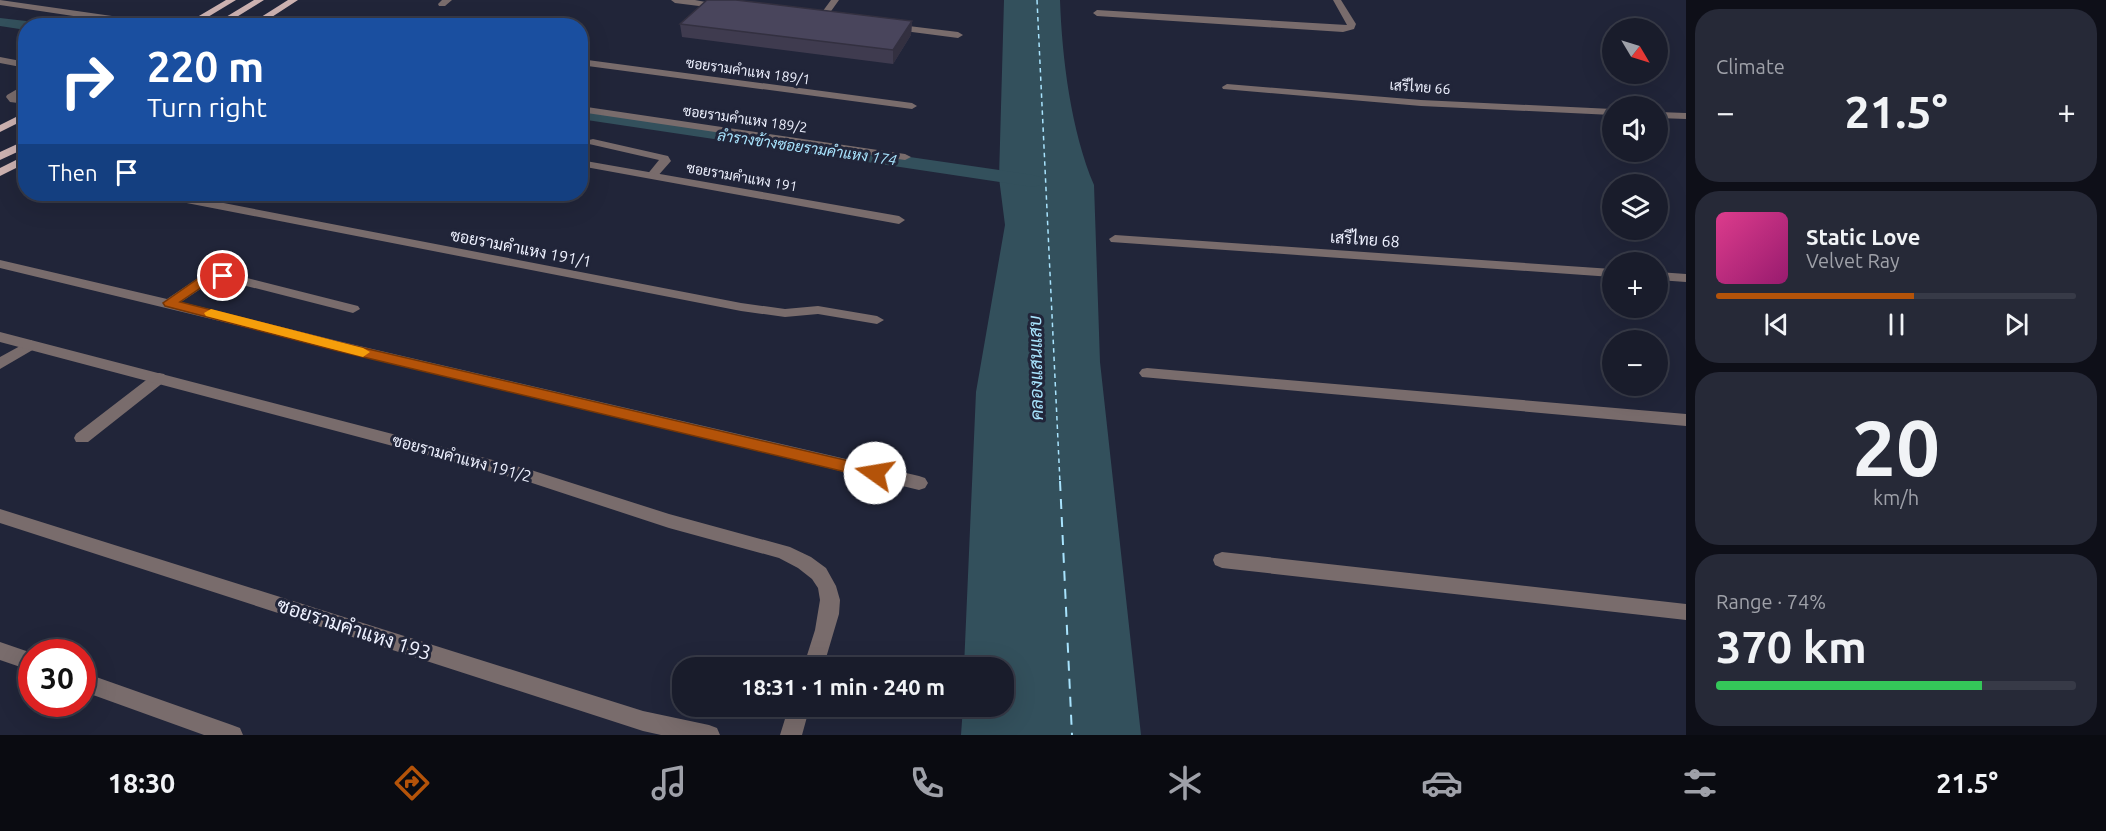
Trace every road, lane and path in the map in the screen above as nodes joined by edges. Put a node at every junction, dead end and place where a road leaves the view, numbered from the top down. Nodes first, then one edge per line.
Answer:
1 (232, 0) edge
2 (260, 0) edge
3 (274, 0) edge
4 (294, 0) edge
5 (675, 0) edge
6 (835, 0) edge
7 (1337, 0) edge
8 (0, 2) edge
9 (732, 7) edge
10 (1097, 13) dead end
11 (810, 17) edge
12 (107, 18) edge
13 (200, 18) edge
14 (229, 18) edge
15 (244, 18) edge
16 (264, 18) edge
17 (821, 19) junction
18 (832, 20) edge
19 (878, 26) edge
20 (958, 35) dead end
21 (0, 60) edge
22 (18, 63) edge
23 (588, 63) edge
24 (1227, 87) dead end
25 (18, 92) edge
26 (18, 100) edge
27 (912, 106) dead end
28 (588, 110) edge
29 (1602, 112) edge
30 (1668, 115) edge
31 (1686, 116) edge
32 (18, 119) edge
33 (0, 129) edge
34 (18, 135) edge
35 (593, 142) dead end
36 (0, 145) edge
37 (18, 147) edge
38 (0, 157) edge
39 (905, 157) dead end
40 (588, 164) edge
41 (18, 165) edge
42 (0, 173) edge
43 (652, 176) junction
44 (197, 201) edge
45 (898, 220) dead end
46 (1115, 239) dead end
47 (0, 264) edge
48 (1602, 272) edge
49 (1668, 277) edge
50 (1686, 278) edge
51 (170, 303) junction
52 (354, 309) dead end
53 (877, 320) dead end
54 (0, 338) edge
55 (31, 345) junction
56 (0, 364) edge
57 (1147, 372) dead end
58 (159, 378) junction
59 (1686, 420) edge
60 (82, 438) dead end
61 (919, 483) dead end
62 (0, 516) edge
63 (1222, 560) dead end
64 (1686, 612) edge
65 (0, 651) edge
66 (18, 657) edge
67 (817, 657) edge
68 (96, 686) edge
69 (797, 717) edge
70 (232, 735) edge
71 (709, 735) edge
72 (791, 735) edge

1 - 13 main road
2 - 14 main road
3 - 15 main road
4 - 16 main road
5 - 9 street
6 - 17 street
7 - 10 street
8 - 12 street
11 - 17 street
17 - 18 street
19 - 20 street
21 - 22 street
23 - 27 street, ซอยรามคำแหง 189/1
24 - 29 street, เสรีไทย 66
25 - 26 street
28 - 39 street, ซอยรามคำแหง 189/2
30 - 31 street
32 - 33 main road
34 - 36 main road
35 - 43 street
37 - 38 main road
40 - 43 street, ซอยรามคำแหง 191
41 - 42 main road
43 - 45 street, ซอยรามคำแหง 191
44 - 53 street, ซอยรามคำแหง 191/1
46 - 48 street, เสรีไทย 68
47 - 51 street
49 - 50 street
51 - 52 street
51 - 61 street
54 - 55 street, ซอยรามคำแหง 191/2
55 - 56 street
55 - 58 street, ซอยรามคำแหง 191/2
57 - 59 street
58 - 60 street
58 - 67 street, ซอยรามคำแหง 191/2
62 - 71 street, ซอยรามคำแหง 193
63 - 64 street
65 - 66 street
68 - 70 street
69 - 72 street

